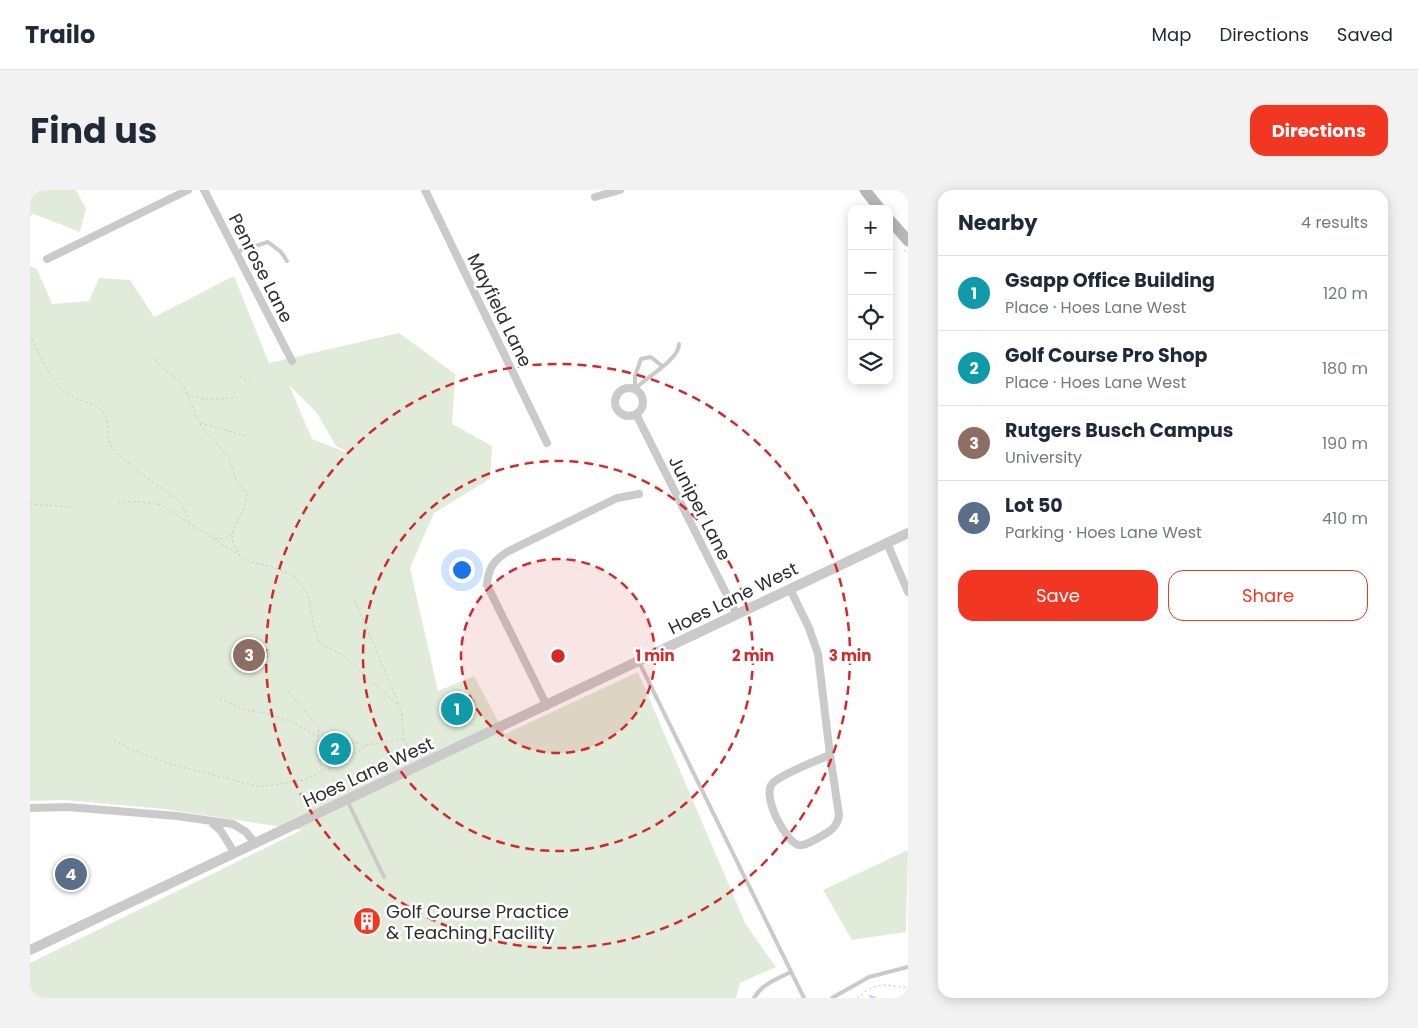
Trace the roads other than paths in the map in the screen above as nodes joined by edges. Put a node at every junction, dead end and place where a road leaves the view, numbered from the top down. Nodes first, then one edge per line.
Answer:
1 (188, 190) edge
2 (204, 190) edge
3 (426, 190) edge
4 (620, 190) edge
5 (865, 190) edge
6 (595, 197) dead end
7 (877, 205) edge
8 (893, 224) edge
9 (908, 241) edge
10 (236, 252) junction
11 (47, 259) dead end
12 (287, 261) dead end
13 (680, 344) dead end
14 (292, 361) dead end
15 (662, 366) junction
16 (635, 389) junction
17 (636, 414) junction
18 (547, 443) dead end
19 (639, 494) dead end
20 (908, 532) edge
21 (887, 543) junction
22 (790, 589) junction
23 (908, 592) edge
24 (737, 615) junction
25 (639, 662) junction
26 (547, 706) junction
27 (830, 755) junction
28 (347, 800) junction
29 (30, 808) edge
30 (212, 823) junction
31 (254, 842) junction
32 (234, 852) junction
33 (384, 877) dead end
34 (30, 950) edge
35 (908, 967) edge
36 (791, 972) junction
37 (754, 998) edge
38 (804, 998) edge
39 (832, 998) edge

1 - 11 street
2 - 10 street, Penrose Lane
3 - 18 street, Mayfield Lane
4 - 6 street
5 - 7 main road
8 - 9 main road
10 - 12 lane
10 - 14 street, Penrose Lane
13 - 15 lane
15 - 16 lane
15 - 16 lane
16 - 17 street
16 - 17 street
17 - 24 street, Juniper Lane
19 - 26 street
20 - 21 street, Hoes Lane West
21 - 22 street, Hoes Lane West
21 - 23 street
22 - 24 street, Hoes Lane West
22 - 27 street
24 - 25 street, Hoes Lane West
25 - 26 street, Hoes Lane West
25 - 36 lane
26 - 28 street, Hoes Lane West
27 - 27 street
28 - 31 street, Hoes Lane West
28 - 33 lane
29 - 30 street
30 - 31 street
30 - 32 street
31 - 32 street, Hoes Lane West
32 - 34 street, Hoes Lane West
35 - 39 lane
36 - 37 lane
36 - 38 lane

